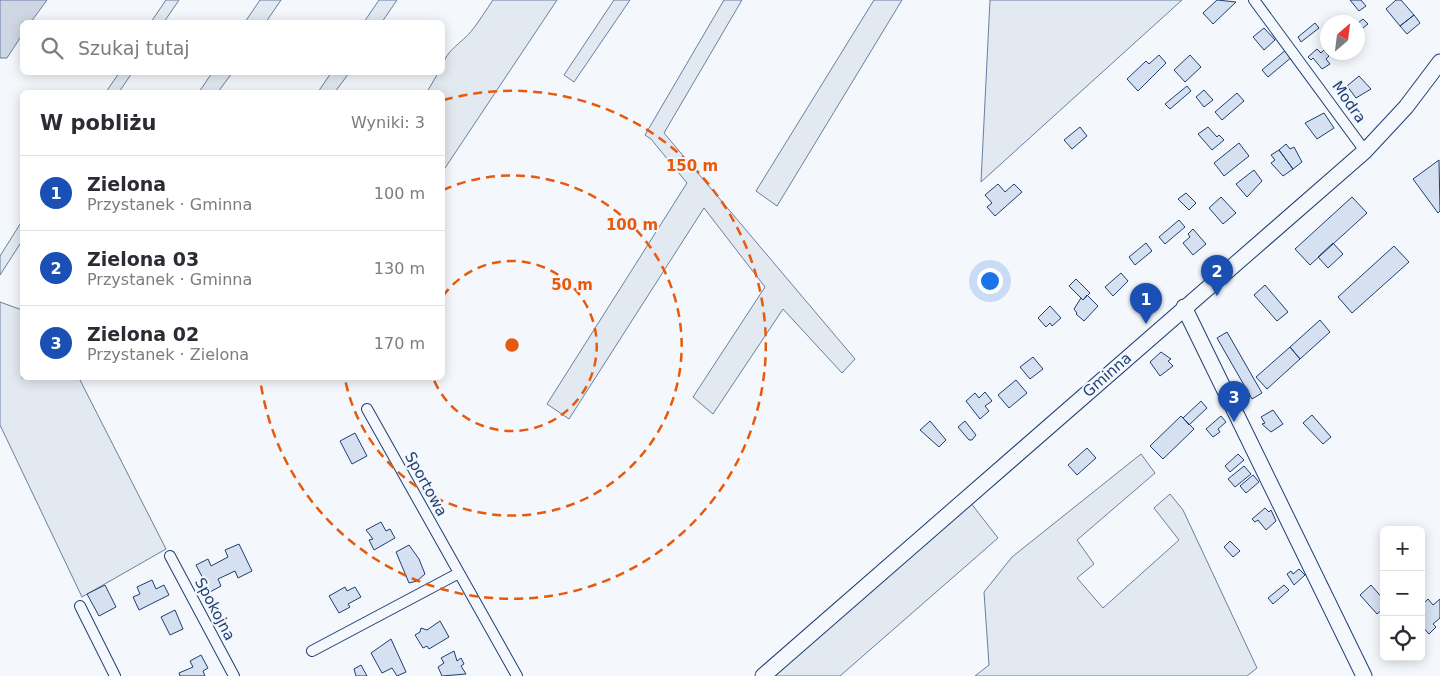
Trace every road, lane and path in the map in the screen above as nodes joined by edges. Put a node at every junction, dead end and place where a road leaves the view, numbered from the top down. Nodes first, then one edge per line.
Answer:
1 (1254, 0) edge
2 (1440, 62) edge
3 (1365, 150) junction
4 (1184, 307) junction
5 (367, 409) dead end
6 (170, 556) dead end
7 (459, 573) junction
8 (80, 606) dead end
9 (312, 652) dead end
10 (115, 676) edge
11 (234, 676) edge
12 (517, 676) edge
13 (763, 676) edge
14 (1364, 676) edge

1 - 3 street, Modra
2 - 3 main road, Gminna
3 - 4 main road, Gminna
4 - 13 main road, Gminna
4 - 14 main road
5 - 7 street, Sportowa
6 - 11 street, Spokojna
7 - 9 street
7 - 12 street, Sportowa
8 - 10 street

